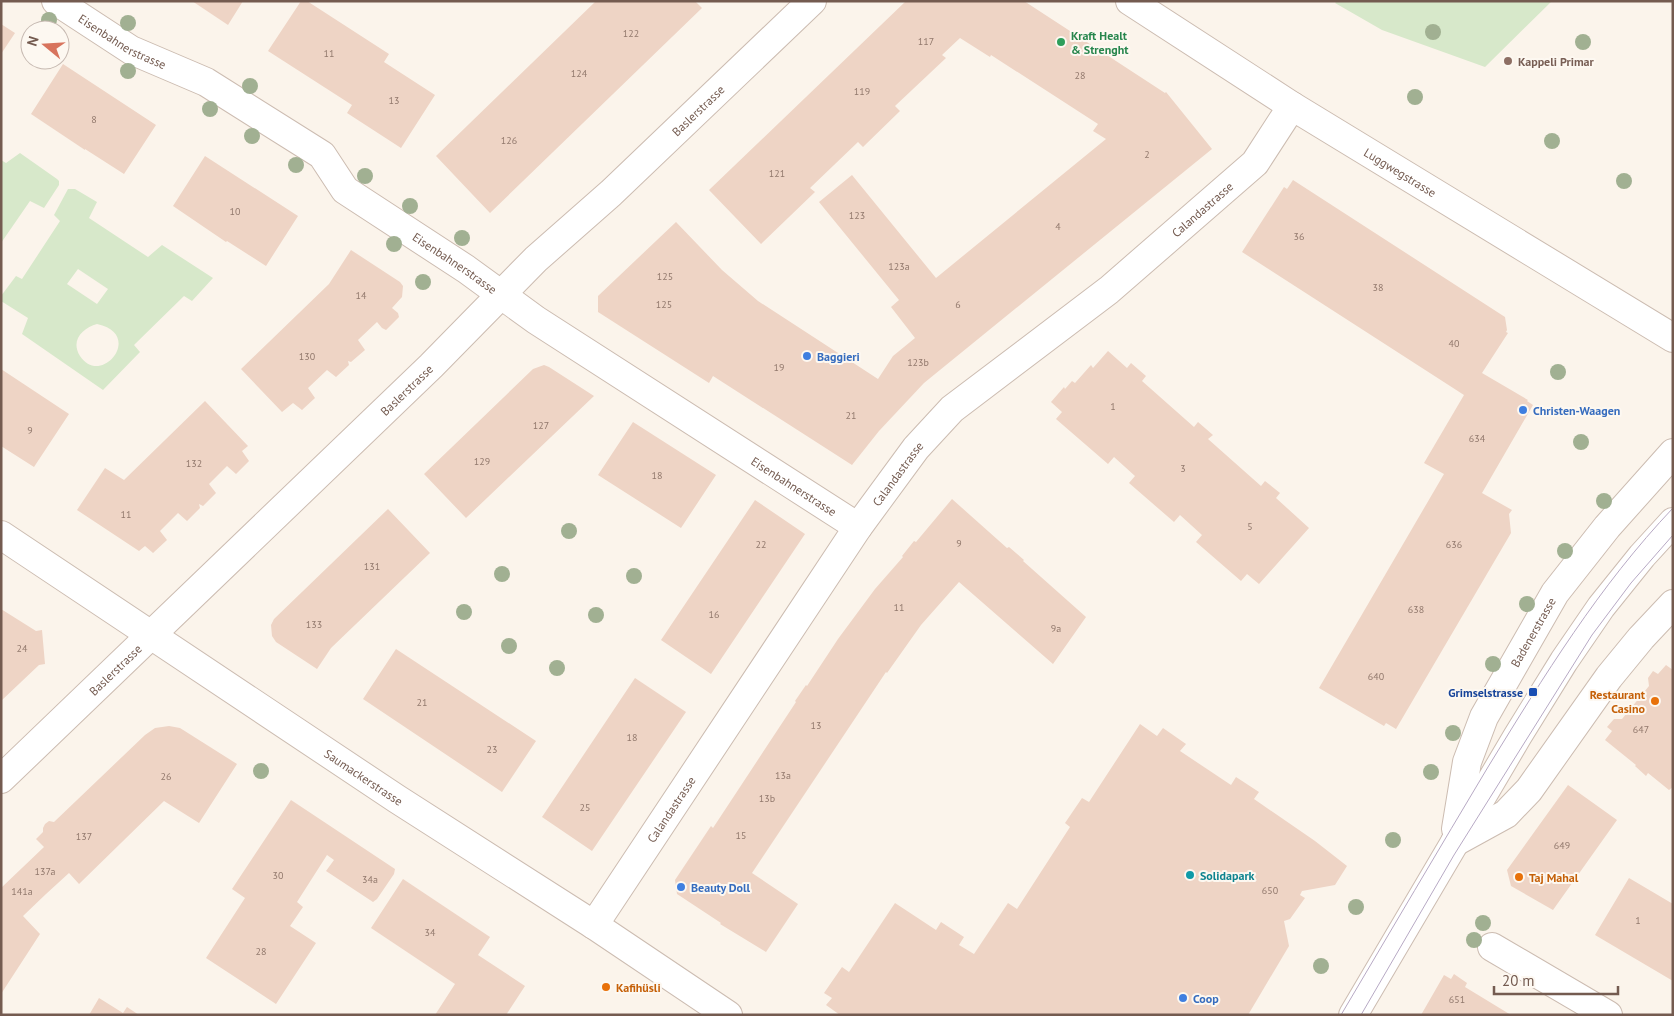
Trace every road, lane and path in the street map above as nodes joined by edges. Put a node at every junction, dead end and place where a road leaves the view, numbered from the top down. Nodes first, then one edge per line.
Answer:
1 (56, 1) edge
2 (812, 1) edge
3 (1130, 1) edge
4 (1292, 106) junction
5 (501, 294) junction
6 (1673, 338) edge
7 (1673, 453) edge
8 (1673, 522) edge
9 (858, 527) junction
10 (1, 535) edge
11 (1673, 604) edge
12 (151, 635) junction
13 (1, 779) edge
14 (1454, 843) junction
15 (594, 925) junction
16 (1492, 947) dead end
17 (728, 1015) edge
18 (1353, 1015) edge
19 (1608, 1015) edge

1 - 5 street, Eisenbahnerstrasse
2 - 5 street, Baslerstrasse
3 - 4 street, Luggwegstrasse
4 - 6 street, Luggwegstrasse
4 - 9 street, Calandastrasse
5 - 9 street, Eisenbahnerstrasse
5 - 12 street, Baslerstrasse
7 - 14 street, Badenerstrasse
8 - 14 street, Badenerstrasse
9 - 15 street, Calandastrasse
10 - 12 street, Saumackerstrasse
11 - 14 street
12 - 13 street, Baslerstrasse
12 - 15 street, Saumackerstrasse
14 - 18 street, Badenerstrasse
15 - 17 street, Saumackerstrasse
16 - 19 street

